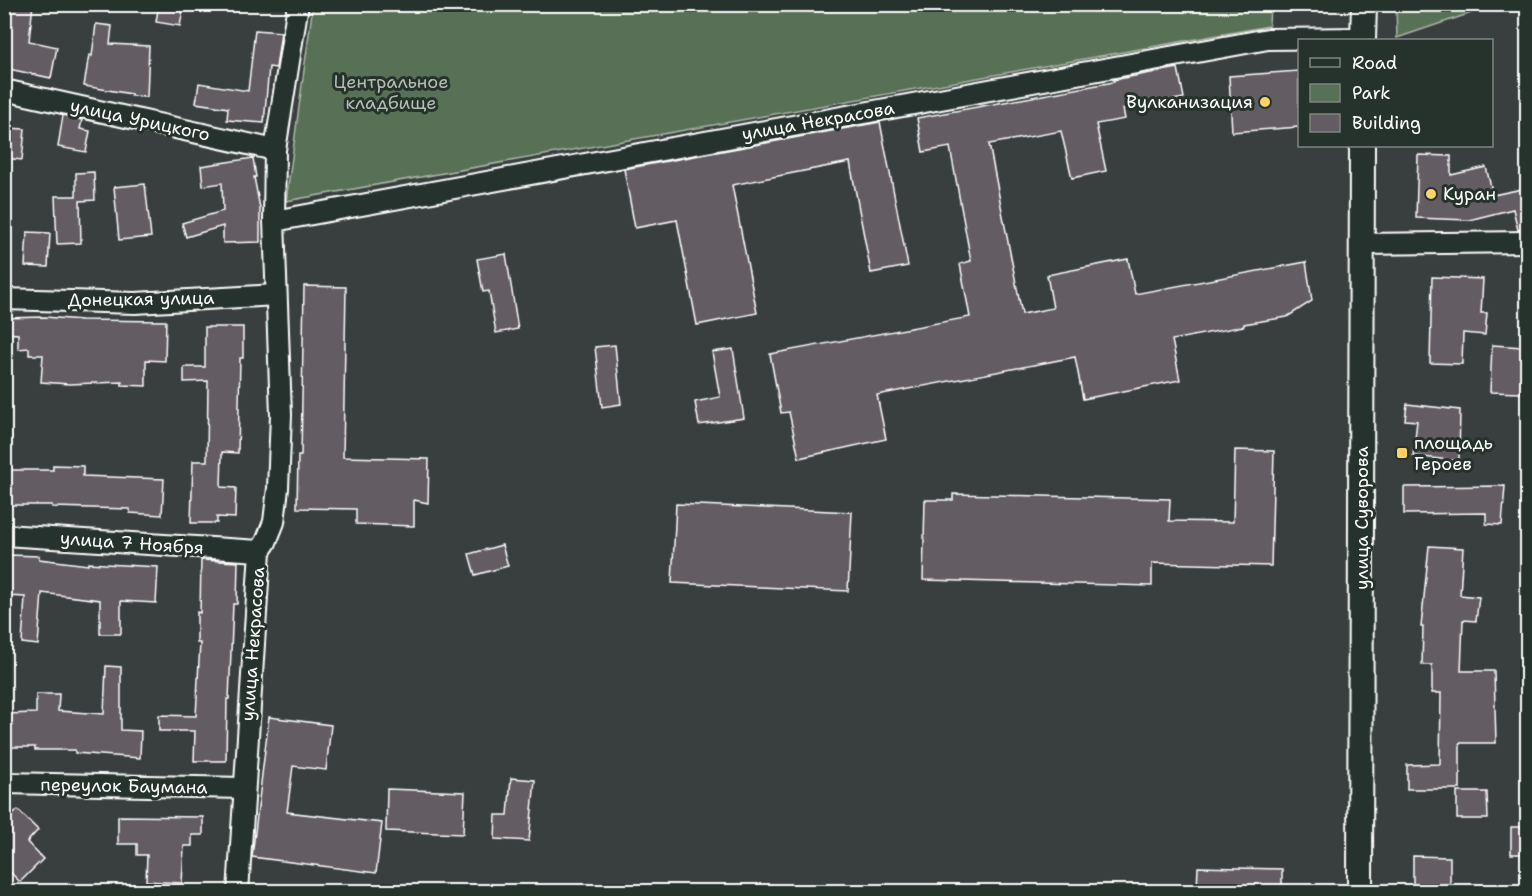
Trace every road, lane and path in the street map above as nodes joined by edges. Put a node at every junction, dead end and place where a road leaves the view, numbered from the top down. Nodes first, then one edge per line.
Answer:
1 (298, 4) edge
2 (1364, 4) edge
3 (1363, 39) edge
4 (4, 90) edge
5 (1362, 147) edge
6 (275, 150) junction
7 (274, 221) junction
8 (1527, 242) edge
9 (1361, 244) junction
10 (276, 295) junction
11 (4, 299) edge
12 (4, 535) edge
13 (260, 551) junction
14 (4, 783) edge
15 (244, 788) junction
16 (238, 891) edge
17 (1360, 891) edge

1 - 6 street, улица Некрасова
2 - 3 main road
3 - 7 street, улица Некрасова
4 - 6 street, улица Урицкого
5 - 9 main road, улица Суворова
6 - 7 street, улица Некрасова
7 - 10 street, улица Некрасова
8 - 9 street
9 - 17 main road, улица Суворова
10 - 11 street, Донецкая улица
10 - 13 street, улица Некрасова
12 - 13 street, улица 7 Ноября
13 - 15 street, улица Некрасова
14 - 15 street, переулок Баумана
15 - 16 street, улица Некрасова

